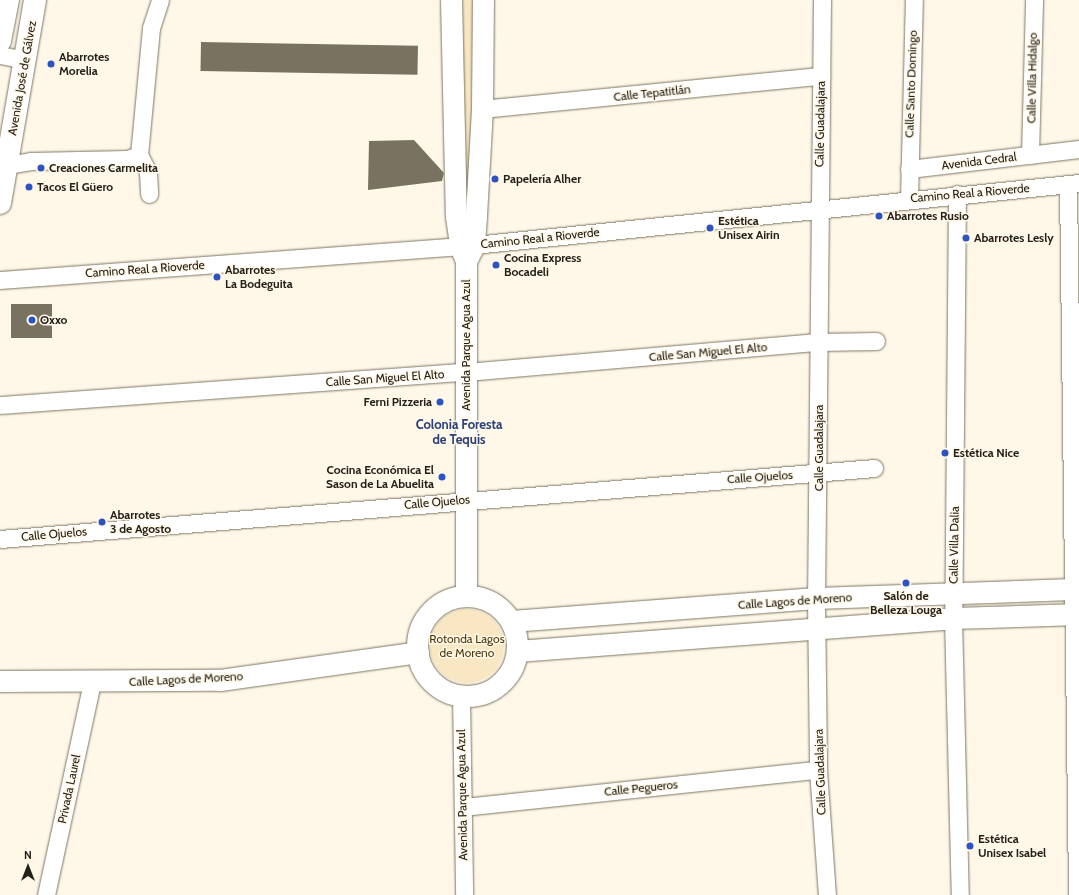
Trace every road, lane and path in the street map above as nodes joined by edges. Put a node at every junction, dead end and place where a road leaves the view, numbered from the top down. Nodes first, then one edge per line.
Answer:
1 (8, 0) edge
2 (35, 0) edge
3 (160, 0) edge
4 (451, 0) edge
5 (483, 0) edge
6 (822, 0) edge
7 (914, 0) edge
8 (1034, 0) edge
9 (0, 41) edge
10 (0, 55) edge
11 (25, 60) junction
12 (821, 76) junction
13 (482, 109) junction
14 (1079, 149) edge
15 (139, 155) junction
16 (1030, 155) junction
17 (4, 165) edge
18 (909, 169) junction
19 (1073, 184) edge
20 (149, 194) dead end
21 (957, 194) junction
22 (909, 199) junction
23 (0, 203) edge
24 (818, 210) junction
25 (467, 251) junction
26 (0, 280) edge
27 (876, 341) dead end
28 (818, 342) junction
29 (466, 372) junction
30 (0, 405) edge
31 (874, 468) dead end
32 (819, 472) junction
33 (468, 499) junction
34 (0, 539) edge
35 (1076, 589) edge
36 (954, 592) junction
37 (466, 596) junction
38 (816, 598) junction
39 (1076, 614) edge
40 (953, 618) junction
41 (511, 621) junction
42 (818, 627) junction
43 (517, 651) junction
44 (418, 652) junction
45 (0, 681) edge
46 (92, 682) junction
47 (461, 695) junction
48 (818, 770) junction
49 (463, 807) junction
50 (46, 895) edge
51 (464, 895) edge
52 (827, 895) edge
53 (960, 895) edge
54 (1077, 895) edge

1 - 9 main road
2 - 11 main road, Avenida José de Gálvez
3 - 15 street
4 - 25 street, Avenida Parque Agua Azul
5 - 13 street, Avenida Parque Agua Azul
6 - 12 street, Calle Guadalajara
7 - 18 street, Calle Santo Domingo
8 - 16 street, Calle Villa Hidalgo
10 - 11 street
11 - 17 main road, Avenida José de Gálvez
12 - 13 street, Calle Tepatitlán
12 - 24 street, Calle Guadalajara
13 - 25 street, Avenida Parque Agua Azul
14 - 16 street, Avenida Cedral
15 - 17 street
15 - 20 street
16 - 18 street, Avenida Cedral
17 - 23 main road, Avenida José de Gálvez
18 - 22 street
19 - 21 street, Camino Real a Rioverde
19 - 35 street
21 - 22 street, Camino Real a Rioverde
21 - 36 street, Calle Villa Dalia
22 - 24 street, Camino Real a Rioverde
24 - 25 street, Camino Real a Rioverde
24 - 28 street, Calle Guadalajara
25 - 26 street, Camino Real a Rioverde
25 - 29 street, Avenida Parque Agua Azul
27 - 28 street, Calle San Miguel El Alto
28 - 29 street, Calle San Miguel El Alto
28 - 32 street, Calle Guadalajara
29 - 30 street, Calle San Miguel El Alto
29 - 33 street, Avenida Parque Agua Azul
31 - 32 street, Calle Ojuelos
32 - 33 street, Calle Ojuelos
32 - 38 street, Calle Guadalajara
33 - 34 street, Calle Ojuelos
33 - 37 street, Avenida Parque Agua Azul
35 - 36 street, Calle Lagos de Moreno
35 - 39 street
36 - 38 street, Calle Lagos de Moreno
36 - 40 street, Calle Villa Dalia
37 - 41 street
37 - 44 street
38 - 41 street, Calle Lagos de Moreno
38 - 42 street, Calle Guadalajara
39 - 40 street
39 - 54 street
40 - 42 street
40 - 53 street, Calle Villa Dalia
41 - 43 street
42 - 43 street
42 - 48 street, Calle Guadalajara
43 - 47 street
44 - 46 street, Calle Lagos de Moreno
44 - 47 street
45 - 46 street, Calle Lagos de Moreno
46 - 50 street, Privada Laurel
47 - 49 street, Avenida Parque Agua Azul
48 - 49 street, Calle Pegueros
48 - 52 street, Calle Guadalajara
49 - 51 street, Avenida Parque Agua Azul

